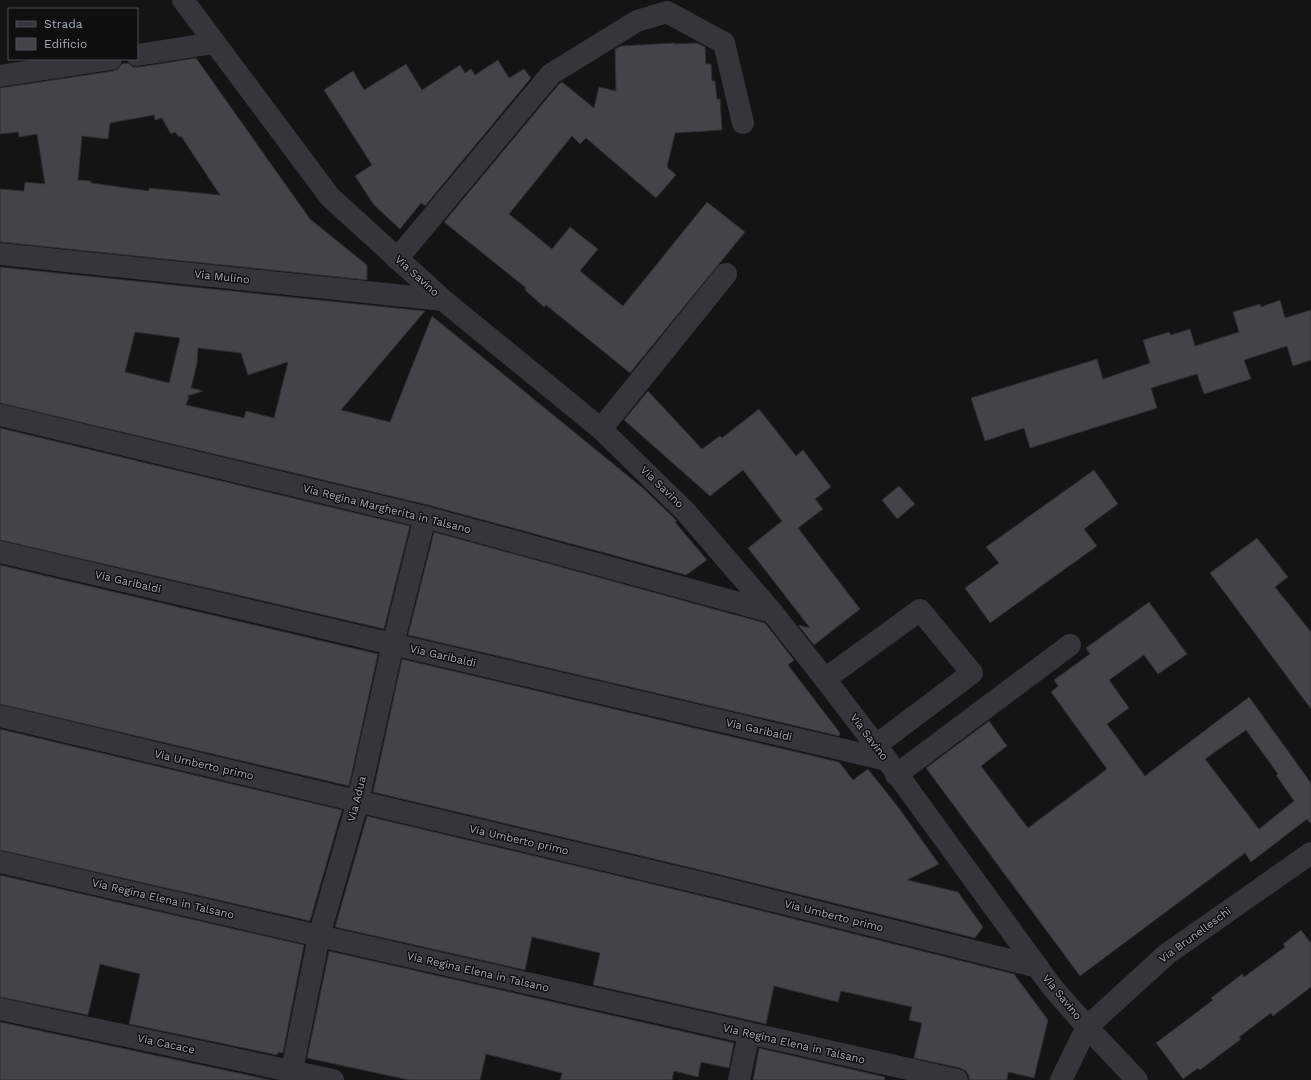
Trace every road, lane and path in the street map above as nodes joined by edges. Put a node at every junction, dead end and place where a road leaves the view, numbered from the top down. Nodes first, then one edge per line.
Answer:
1 (183, 0) edge
2 (214, 43) junction
3 (138, 55) edge
4 (104, 60) edge
5 (0, 76) edge
6 (743, 122) dead end
7 (0, 254) edge
8 (397, 259) junction
9 (726, 274) dead end
10 (444, 300) junction
11 (0, 415) edge
12 (601, 429) junction
13 (425, 518) junction
14 (0, 552) edge
15 (772, 612) junction
16 (393, 644) junction
17 (1070, 645) dead end
18 (825, 679) junction
19 (0, 716) edge
20 (886, 760) junction
21 (358, 801) junction
22 (1311, 853) edge
23 (0, 862) edge
24 (319, 936) junction
25 (1038, 967) junction
26 (0, 1009) edge
27 (1087, 1026) junction
28 (749, 1034) junction
29 (291, 1075) edge
30 (333, 1080) edge
31 (739, 1080) edge
32 (957, 1080) edge
33 (1061, 1080) edge
34 (1137, 1080) edge

1 - 2 street, Via Savino
2 - 3 street
2 - 8 street, Via Savino
4 - 5 street
6 - 8 street
7 - 10 street, Via Mulino
8 - 10 street, Via Savino
9 - 12 street
10 - 12 street, Via Savino
11 - 13 street, Via Regina Margherita in Talsano
12 - 15 street, Via Savino
13 - 15 street, Via Regina Margherita in Talsano
13 - 16 street, Via Adua
14 - 16 street, Via Garibaldi
15 - 18 street, Via Savino
16 - 20 street, Via Garibaldi
16 - 21 street, Via Adua
17 - 20 street
18 - 20 street, Via Savino
18 - 20 street
19 - 21 street, Via Umberto primo
20 - 25 street, Via Savino
21 - 24 street, Via Adua
21 - 25 street, Via Umberto primo
22 - 27 street, Via Brunelleschi
23 - 24 street, Via Regina Elena in Talsano
24 - 28 street, Via Regina Elena in Talsano
24 - 29 street, Via Adua
25 - 27 street, Via Savino
26 - 29 street, Via Cacace
27 - 33 street
27 - 34 street, Via Savino
28 - 31 street
28 - 32 street, Via Regina Elena in Talsano
29 - 30 street, Via Cacace

